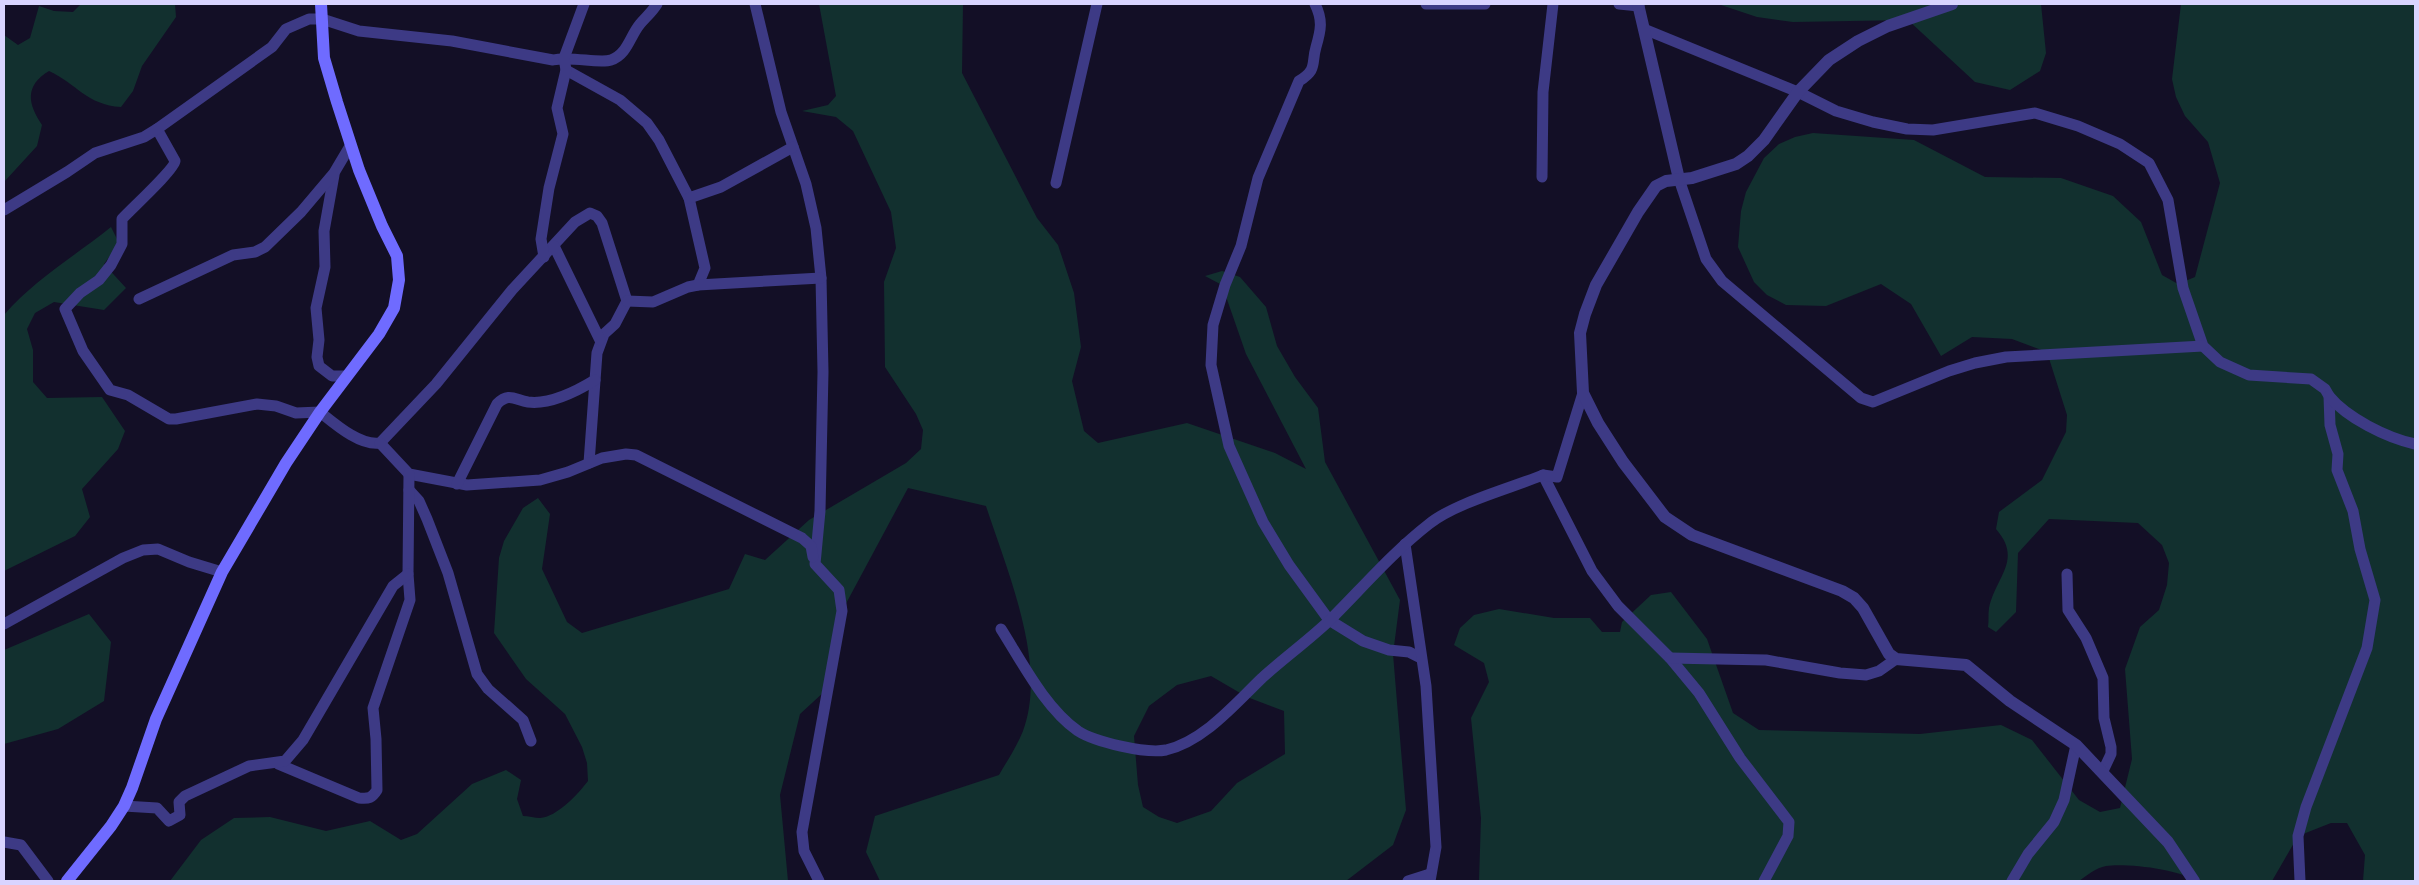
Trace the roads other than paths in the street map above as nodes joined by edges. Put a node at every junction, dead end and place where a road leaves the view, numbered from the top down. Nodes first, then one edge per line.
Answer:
1 (321, 4) edge
2 (584, 4) edge
3 (657, 4) edge
4 (755, 4) edge
5 (1097, 4) edge
6 (1315, 4) edge
7 (1426, 4) edge
8 (1485, 4) edge
9 (1553, 4) edge
10 (1619, 4) edge
11 (1952, 4) edge
12 (1639, 5) edge
13 (322, 19) junction
14 (1644, 29) junction
15 (564, 58) junction
16 (566, 70) junction
17 (1798, 92) junction
18 (157, 129) junction
19 (350, 146) junction
20 (793, 147) junction
21 (334, 173) junction
22 (1542, 177) dead end
23 (1679, 178) junction
24 (1056, 183) dead end
25 (689, 198) junction
26 (4, 210) edge
27 (554, 246) junction
28 (544, 257) junction
29 (821, 278) junction
30 (698, 285) junction
31 (139, 299) dead end
32 (627, 301) junction
33 (600, 340) junction
34 (2203, 346) junction
35 (347, 376) junction
36 (595, 380) junction
37 (1583, 393) junction
38 (2329, 396) junction
39 (320, 412) junction
40 (380, 443) junction
41 (2415, 444) edge
42 (589, 463) junction
43 (409, 474) junction
44 (1544, 475) junction
45 (457, 484) junction
46 (409, 490) junction
47 (1405, 544) junction
48 (815, 564) junction
49 (222, 572) junction
50 (408, 574) junction
51 (2067, 574) dead end
52 (1329, 620) junction
53 (4, 624) edge
54 (1001, 629) dead end
55 (1421, 658) junction
56 (1670, 658) junction
57 (1896, 659) junction
58 (531, 741) dead end
59 (2076, 745) junction
60 (278, 764) junction
61 (2103, 771) junction
62 (124, 806) junction
63 (4, 842) edge
64 (1430, 877) edge
65 (48, 881) edge
66 (67, 881) edge
67 (819, 881) edge
68 (1408, 881) edge
69 (1764, 881) edge
70 (2012, 881) edge
71 (2194, 881) edge
72 (2300, 881) edge

1 - 13 main road
2 - 15 street
3 - 15 street
4 - 20 street
5 - 24 street
6 - 52 street
7 - 8 street
9 - 22 street
10 - 12 street
11 - 17 street
12 - 14 street
13 - 15 street
13 - 18 street
13 - 19 main road
14 - 17 street
14 - 23 street
15 - 16 street
16 - 25 street
16 - 28 street
17 - 23 street
17 - 34 street
18 - 26 street
18 - 39 street
19 - 21 street
19 - 35 main road
20 - 25 street
20 - 29 street
21 - 31 street
21 - 35 street
23 - 34 street
23 - 37 street
25 - 30 street
27 - 28 street
27 - 32 street
27 - 33 street
28 - 40 street
29 - 30 street
29 - 48 street
30 - 32 street
32 - 33 street
33 - 36 street
34 - 38 street
35 - 39 main road
36 - 42 street
36 - 45 street
37 - 44 street
37 - 57 street
38 - 41 street
38 - 72 street
39 - 40 street
39 - 49 main road
40 - 43 street
42 - 45 street
42 - 48 street
43 - 45 street
43 - 46 street
44 - 47 street
44 - 56 street
46 - 50 street
46 - 58 street
47 - 52 street
47 - 55 street
48 - 67 street
49 - 53 street
49 - 62 main road
50 - 60 street
50 - 60 street
51 - 61 street
52 - 54 street
52 - 55 street
55 - 64 street
56 - 57 street
56 - 69 street
57 - 59 street
59 - 61 street
59 - 70 street
60 - 62 street
61 - 71 street
62 - 66 main road
63 - 65 street
64 - 68 street

